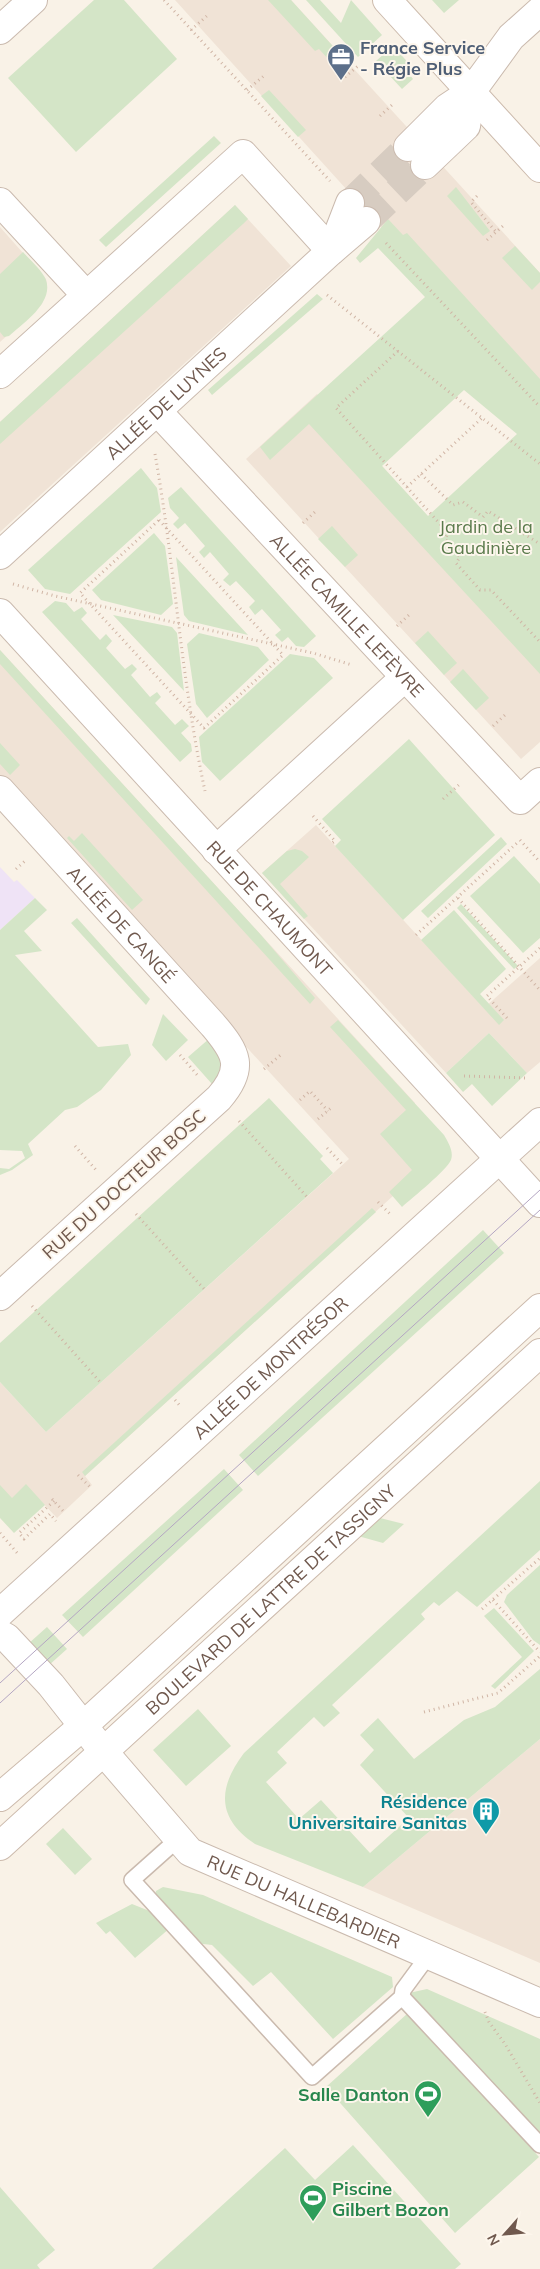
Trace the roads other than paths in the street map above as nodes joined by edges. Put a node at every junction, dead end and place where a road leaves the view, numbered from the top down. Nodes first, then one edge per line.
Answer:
1 (32, 0) edge
2 (387, 0) edge
3 (540, 11) edge
4 (0, 30) edge
5 (471, 92) junction
6 (417, 156) tunnel mouth
7 (540, 168) edge
8 (0, 202) edge
9 (359, 213) tunnel mouth
10 (331, 251) junction
11 (86, 294) junction
12 (0, 374) edge
13 (157, 411) junction
14 (0, 555) edge
15 (0, 613) edge
16 (404, 678) junction
17 (540, 782) edge
18 (0, 790) edge
19 (216, 850) junction
20 (247, 1069) joint
21 (540, 1122) edge
22 (499, 1158) junction
23 (540, 1203) edge
24 (13, 1298) edge
25 (540, 1308) edge
26 (540, 1353) edge
27 (0, 1613) edge
28 (0, 1634) edge
29 (83, 1726) junction
30 (103, 1751) junction
31 (0, 1797) edge
32 (178, 1839) junction
33 (0, 1846) edge
34 (428, 1956) junction
35 (402, 1997) junction
36 (540, 2003) edge
37 (540, 2145) edge

1 - 4 street
2 - 5 street
3 - 5 street
5 - 6 street
5 - 7 street
8 - 11 street
9 - 10 street, ALLÉE DE LUYNES
10 - 11 street
10 - 13 street, ALLÉE DE LUYNES
11 - 12 street
13 - 14 street, ALLÉE DE LUYNES
13 - 16 street, ALLÉE CAMILLE LEFÈVRE
15 - 19 street, RUE DE CHAUMONT
16 - 17 street, ALLÉE CAMILLE LEFÈVRE
16 - 19 street
18 - 20 street, ALLÉE DE CANGÉ
19 - 22 street, RUE DE CHAUMONT
20 - 24 street, RUE DU DOCTEUR BOSC
21 - 22 street, ALLÉE DE MONTRÉSOR
22 - 23 street, RUE DE CHAUMONT
22 - 27 street, ALLÉE DE MONTRÉSOR
25 - 29 street, BOULEVARD DE LATTRE DE TASSIGNY
26 - 30 street, BOULEVARD DE LATTRE DE TASSIGNY
28 - 29 street, RUE DU HALLEBARDIER
29 - 30 street, RUE DU HALLEBARDIER
29 - 31 street, BOULEVARD DE LATTRE DE TASSIGNY
30 - 32 street, RUE DU HALLEBARDIER
30 - 33 street, BOULEVARD DE LATTRE DE TASSIGNY
32 - 34 street, RUE DU HALLEBARDIER
32 - 35 lane
34 - 35 lane
34 - 36 street, RUE DU HALLEBARDIER
35 - 37 lane

